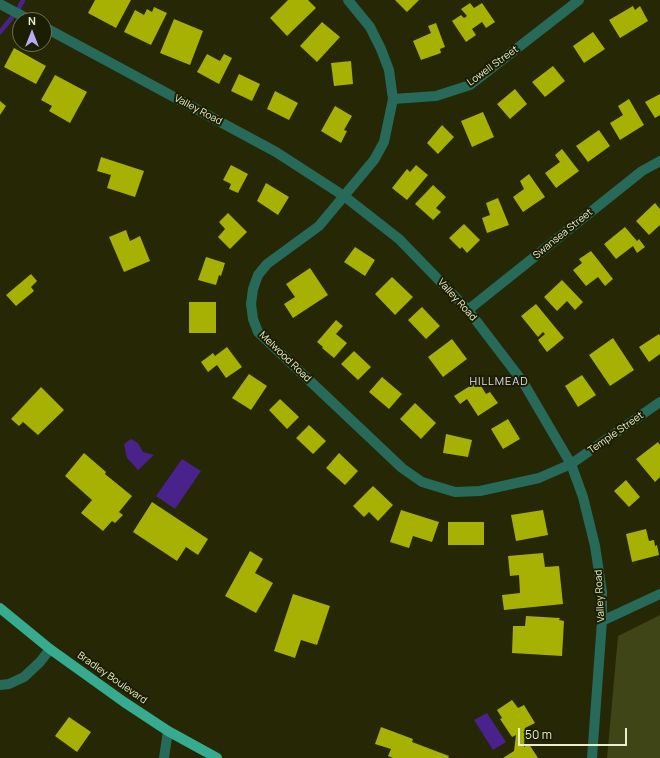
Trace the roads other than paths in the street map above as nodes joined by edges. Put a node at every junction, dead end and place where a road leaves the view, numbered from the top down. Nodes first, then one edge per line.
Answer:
1 (348, 0) edge
2 (579, 0) edge
3 (2, 5) edge
4 (15, 12) edge
5 (52, 31) edge
6 (393, 99) junction
7 (660, 161) edge
8 (344, 196) junction
9 (468, 310) junction
10 (660, 402) edge
11 (572, 464) junction
12 (660, 594) edge
13 (0, 608) edge
14 (602, 621) junction
15 (50, 649) junction
16 (0, 685) edge
17 (168, 731) junction
18 (164, 758) edge
19 (217, 758) edge
20 (592, 758) edge

1 - 6 street, Melwood Road
2 - 6 street, Lowell Street
3 - 4 street
5 - 8 street, Valley Road
6 - 8 street, Melwood Road
7 - 9 street, Swansea Street
8 - 9 street, Valley Road
8 - 11 street, Melwood Road
9 - 11 street, Valley Road
10 - 11 street, Temple Street
11 - 14 street, Valley Road
12 - 14 street
13 - 15 main road, Bradley Boulevard
14 - 20 street, Valley Road
15 - 16 street
15 - 17 main road, Bradley Boulevard
17 - 18 street
17 - 19 main road, Bradley Boulevard

